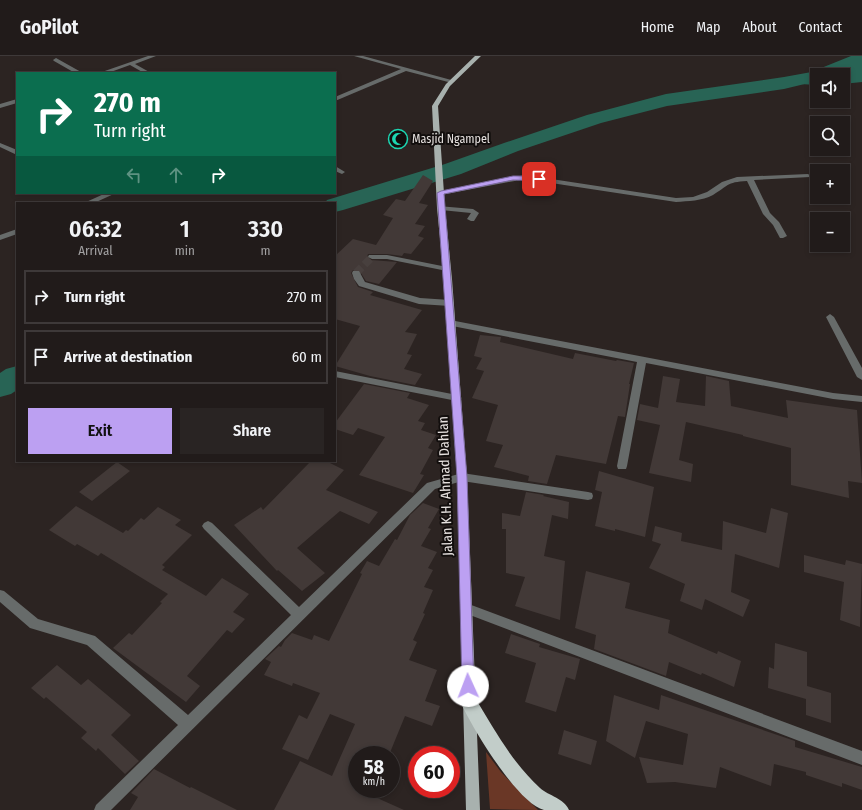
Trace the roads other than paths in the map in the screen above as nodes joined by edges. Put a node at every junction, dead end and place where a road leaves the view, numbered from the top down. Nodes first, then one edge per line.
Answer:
1 (153, 56) edge
2 (357, 56) edge
3 (478, 56) edge
4 (56, 60) dead end
5 (130, 64) junction
6 (404, 70) junction
7 (77, 72) edge
8 (105, 72) edge
9 (146, 72) edge
10 (452, 81) junction
11 (336, 99) edge
12 (16, 101) edge
13 (0, 106) edge
14 (0, 145) edge
15 (16, 153) edge
16 (808, 176) dead end
17 (749, 178) junction
18 (440, 190) junction
19 (101, 195) edge
20 (90, 202) edge
21 (441, 208) junction
22 (471, 219) dead end
23 (16, 231) edge
24 (783, 236) dead end
25 (0, 238) edge
26 (372, 257) dead end
27 (447, 269) junction
28 (356, 273) dead end
29 (450, 303) junction
30 (830, 318) dead end
31 (450, 323) junction
32 (642, 360) junction
33 (336, 374) edge
34 (862, 377) edge
35 (457, 398) junction
36 (862, 400) edge
37 (622, 466) dead end
38 (462, 477) junction
39 (588, 496) dead end
40 (208, 526) dead end
41 (0, 595) edge
42 (466, 608) junction
43 (300, 616) junction
44 (468, 701) junction
45 (189, 725) junction
46 (862, 758) edge
47 (101, 810) edge
48 (473, 810) edge
49 (560, 810) edge

1 - 5 street
2 - 6 street
3 - 10 main road, Jalan K.H. Ahmad Dahlan
4 - 7 street
5 - 8 street
5 - 9 street
6 - 10 street
6 - 11 street
10 - 18 main road, Jalan K.H. Ahmad Dahlan
12 - 13 street
14 - 15 street
16 - 17 street
17 - 18 street
17 - 24 street
18 - 21 main road, Jalan K.H. Ahmad Dahlan
19 - 20 street
21 - 22 street
21 - 27 main road, Jalan K.H. Ahmad Dahlan
23 - 25 street
26 - 27 street
27 - 29 main road, Jalan K.H. Ahmad Dahlan
28 - 29 street
29 - 31 main road, Jalan K.H. Ahmad Dahlan
30 - 34 street
31 - 32 street
31 - 35 main road, Jalan K.H. Ahmad Dahlan
32 - 36 street
32 - 37 street
33 - 35 street
35 - 38 main road, Jalan K.H. Ahmad Dahlan
38 - 39 street
38 - 42 main road, Jalan K.H. Ahmad Dahlan
38 - 43 street
40 - 43 street
41 - 45 street
42 - 44 main road, Jalan K.H. Ahmad Dahlan
42 - 46 street
43 - 45 street
44 - 48 main road, Jalan K.H. Ahmad Dahlan
44 - 49 highway
45 - 47 street

